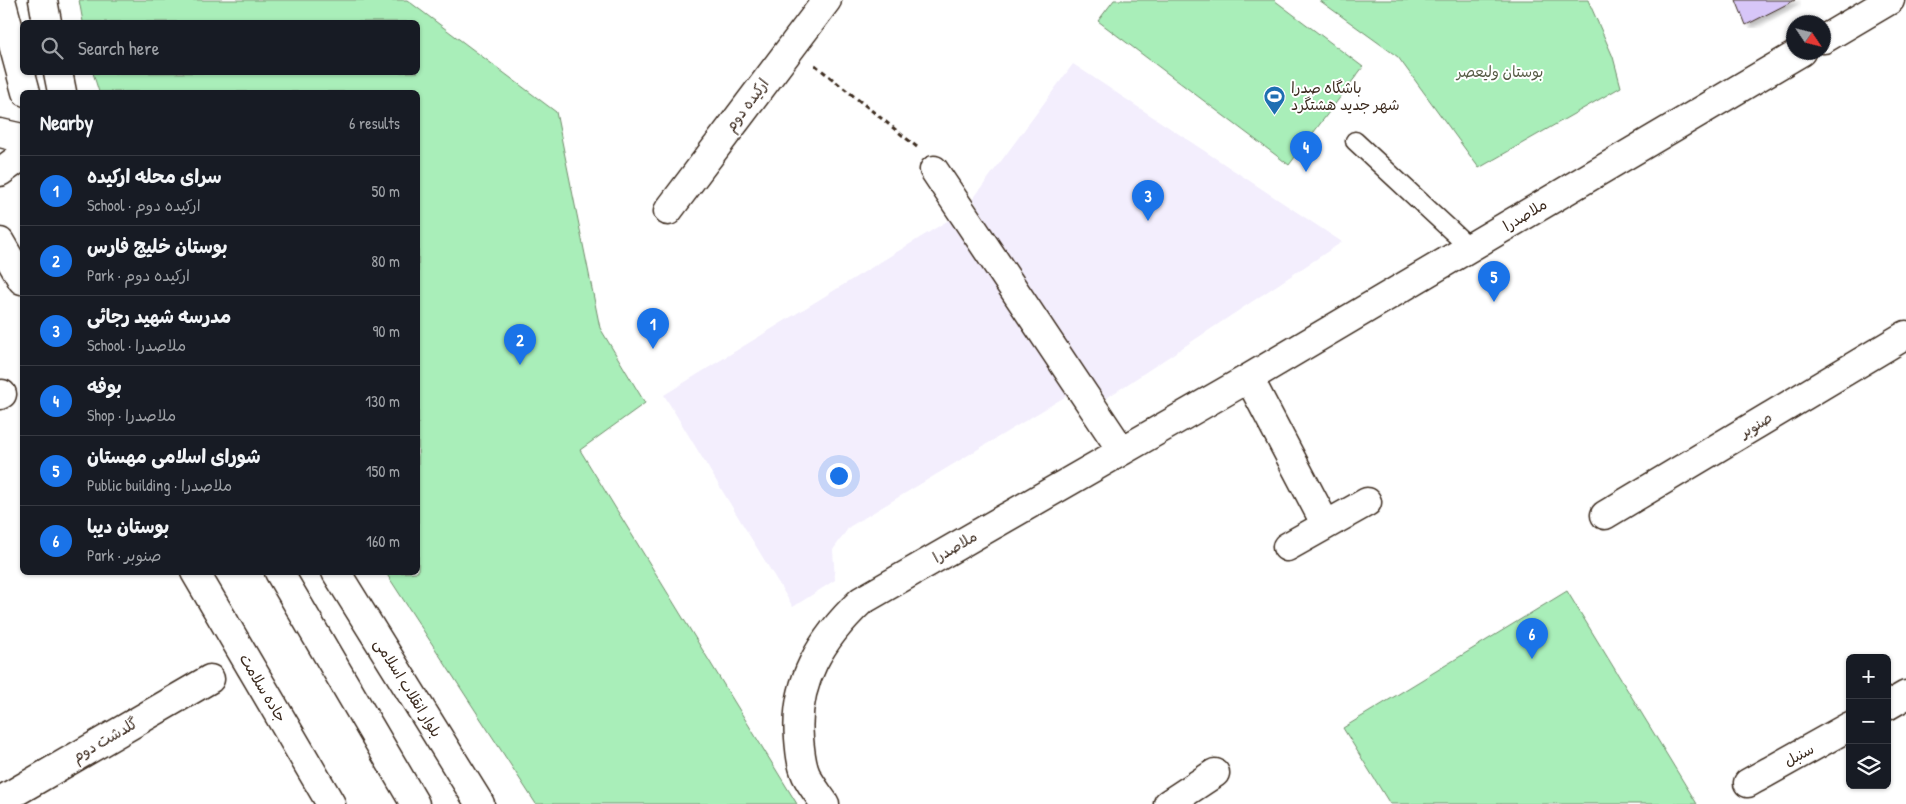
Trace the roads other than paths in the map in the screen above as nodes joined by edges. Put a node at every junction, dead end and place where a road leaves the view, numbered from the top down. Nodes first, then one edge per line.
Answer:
1 (1, 0) edge
2 (42, 0) edge
3 (827, 0) edge
4 (1890, 0) edge
5 (47, 20) edge
6 (1831, 35) edge
7 (1787, 60) edge
8 (20, 70) edge
9 (21, 75) edge
10 (59, 75) edge
11 (25, 90) edge
12 (62, 90) edge
13 (0, 133) edge
14 (20, 138) edge
15 (1355, 142) dead end
16 (20, 157) edge
17 (934, 170) road end
18 (0, 172) edge
19 (668, 211) dead end
20 (0, 242) edge
21 (1470, 248) junction
22 (20, 277) edge
23 (1906, 335) edge
24 (1249, 378) junction
25 (1122, 451) junction
26 (1367, 502) dead end
27 (1605, 515) dead end
28 (1326, 525) junction
29 (1287, 547) dead end
30 (197, 575) edge
31 (281, 575) edge
32 (338, 575) edge
33 (210, 679) dead end
34 (1906, 695) edge
35 (1891, 704) edge
36 (1846, 728) edge
37 (1215, 773) dead end
38 (1748, 783) dead end
39 (0, 801) edge
40 (331, 804) edge
41 (415, 804) edge
42 (480, 804) edge
43 (825, 804) edge
44 (1168, 804) edge

1 - 8 street
2 - 5 street
3 - 19 street, ارکیده دوم
4 - 6 street
7 - 21 street, ملاصدرا
9 - 11 street
10 - 12 street
13 - 14 street
15 - 21 lane
16 - 18 street
17 - 25 street
20 - 22 street
21 - 24 street, ملاصدرا
23 - 27 street, صنوبر
24 - 25 street, ملاصدرا
24 - 28 street
25 - 43 street, ملاصدرا
26 - 28 street
28 - 29 street
30 - 40 street, جاده سلامت
31 - 41 street
32 - 42 street, بلوار انقلاب اسلامی
33 - 39 street, گلدشت دوم
34 - 35 street
36 - 38 street, سنبل
37 - 44 street

